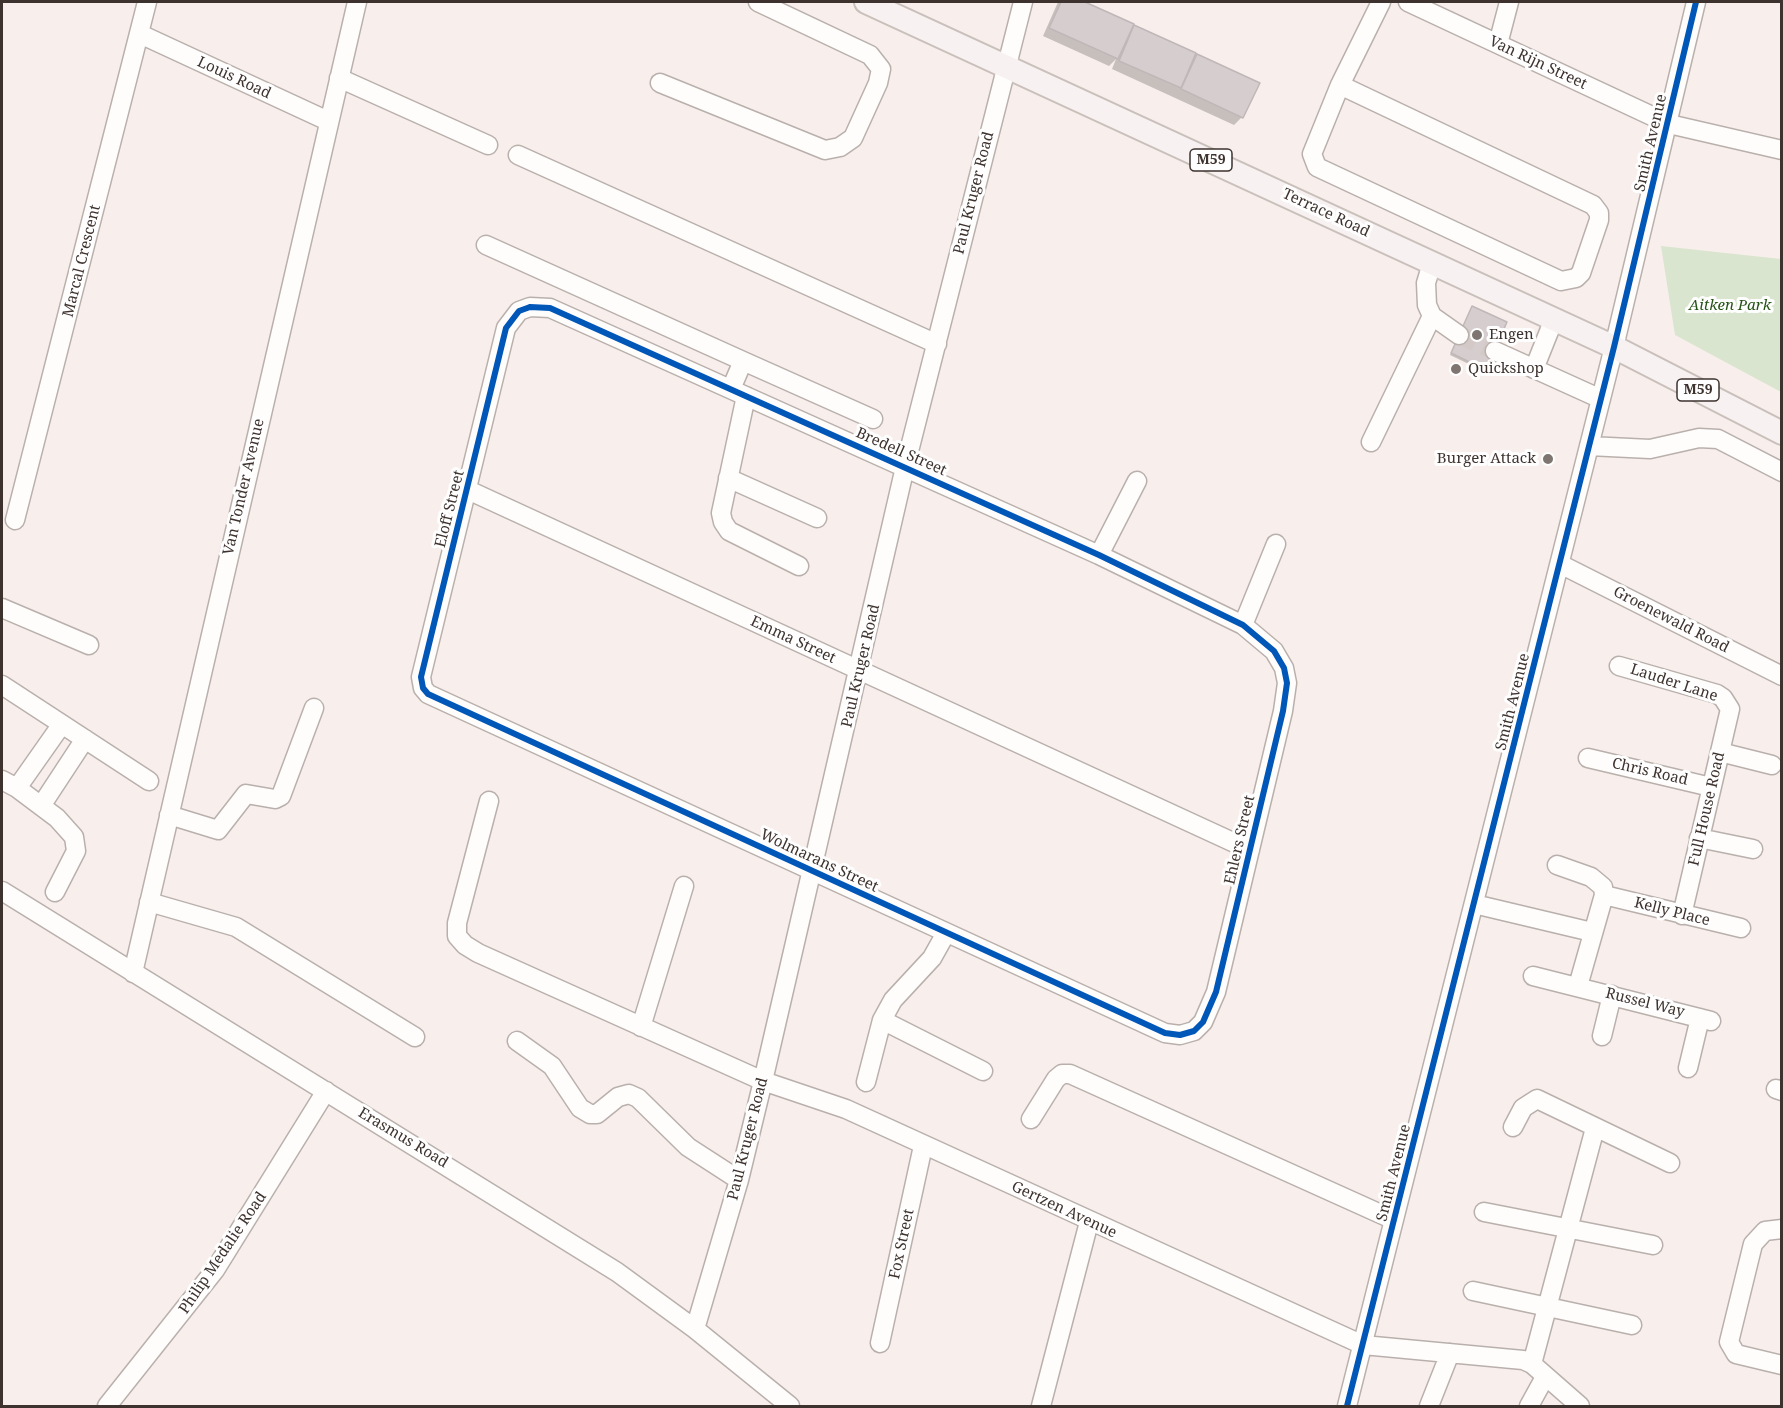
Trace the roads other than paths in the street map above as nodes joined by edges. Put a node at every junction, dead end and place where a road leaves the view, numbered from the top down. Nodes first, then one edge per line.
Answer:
1 (147, 2) edge
2 (357, 2) edge
3 (866, 2) edge
4 (1023, 2) edge
5 (1381, 2) edge
6 (1408, 2) edge
7 (1509, 2) edge
8 (1695, 2) edge
9 (763, 3) edge
10 (140, 34) junction
11 (1498, 44) junction
12 (1006, 65) junction
13 (339, 78) junction
14 (660, 83) dead end
15 (1340, 85) junction
16 (328, 122) junction
17 (1669, 124) junction
18 (488, 145) dead end
19 (1782, 150) edge
20 (518, 154) dead end
21 (486, 245) dead end
22 (1432, 262) junction
23 (613, 303) junction
24 (1432, 316) junction
25 (1554, 319) junction
26 (511, 320) joint
27 (603, 332) junction
28 (1459, 335) tunnel mouth
29 (937, 344) junction
30 (1614, 347) junction
31 (1495, 351) tunnel mouth
32 (743, 361) junction
33 (1534, 369) junction
34 (739, 392) junction
35 (1601, 399) junction
36 (873, 419) dead end
37 (1782, 433) edge
38 (1371, 442) dead end
39 (1589, 446) junction
40 (905, 467) junction
41 (1782, 472) edge
42 (728, 478) junction
43 (1137, 481) dead end
44 (468, 490) junction
45 (817, 518) dead end
46 (15, 520) dead end
47 (1276, 544) dead end
48 (1099, 555) junction
49 (1560, 564) junction
50 (799, 566) dead end
51 (2, 608) edge
52 (1243, 625) junction
53 (89, 645) dead end
54 (1274, 651) joint
55 (1619, 666) dead end
56 (860, 670) junction
57 (1782, 676) edge
58 (2, 684) edge
59 (436, 699) joint
60 (1727, 703) joint
61 (314, 708) dead end
62 (62, 724) junction
63 (85, 740) junction
64 (1720, 752) junction
65 (1588, 758) dead end
66 (1772, 765) dead end
67 (149, 781) dead end
68 (9, 784) edge
69 (1711, 787) junction
70 (489, 801) dead end
71 (41, 806) junction
72 (169, 814) junction
73 (1699, 838) junction
74 (1753, 849) dead end
75 (1250, 850) junction
76 (1557, 865) dead end
77 (812, 872) junction
78 (684, 886) dead end
79 (2, 891) edge
80 (55, 892) dead end
81 (1604, 895) junction
82 (149, 902) junction
83 (1474, 904) junction
84 (1682, 915) junction
85 (1741, 928) dead end
86 (1592, 932) junction
87 (946, 933) junction
88 (133, 973) junction
89 (1533, 976) dead end
90 (1578, 986) junction
91 (1612, 995) junction
92 (882, 1020) junction
93 (641, 1027) junction
94 (1194, 1031) joint
95 (1602, 1036) dead end
96 (415, 1037) dead end
97 (517, 1041) dead end
98 (1688, 1068) dead end
99 (983, 1071) dead end
100 (764, 1081) junction
101 (866, 1082) dead end
102 (326, 1091) junction
103 (1031, 1119) dead end
104 (1513, 1127) dead end
105 (1595, 1128) junction
106 (923, 1146) junction
107 (1670, 1163) dead end
108 (739, 1180) junction
109 (1484, 1212) dead end
110 (1394, 1220) junction
111 (1089, 1222) junction
112 (1782, 1229) edge
113 (1568, 1230) junction
114 (1653, 1245) dead end
115 (1473, 1291) dead end
116 (1549, 1308) junction
117 (1632, 1325) dead end
118 (695, 1329) junction
119 (880, 1343) dead end
120 (1363, 1345) junction
121 (1450, 1353) junction
122 (1782, 1365) edge
123 (1539, 1370) junction
124 (107, 1407) edge
125 (790, 1407) edge
126 (1041, 1407) edge
127 (1347, 1407) edge
128 (1429, 1407) edge
129 (1529, 1407) edge
130 (1580, 1407) edge

1 - 10 street, Marcal Crescent
2 - 13 street, Van Tonder Avenue
3 - 12 main road, Terrace Road / M59
4 - 12 street, Paul Kruger Road
5 - 15 street
6 - 11 street, Van Rijn Street
7 - 11 street
8 - 17 street, Smith Avenue
9 - 14 street
10 - 16 street, Louis Road
10 - 46 street, Marcal Crescent
11 - 17 street, Van Rijn Street
12 - 22 main road, Terrace Road / M59
12 - 29 street, Paul Kruger Road
13 - 16 street, Van Tonder Avenue
13 - 18 street
15 - 15 street
16 - 72 street, Van Tonder Avenue
17 - 19 street, Van Rijn Street
17 - 30 street, Smith Avenue
20 - 29 street
21 - 23 street
22 - 24 street
22 - 25 main road, Terrace Road / M59
23 - 27 street
23 - 32 street
24 - 28 street
24 - 38 street
25 - 30 main road, Terrace Road / M59
25 - 33 street
26 - 27 street, Bredell Street
26 - 44 street, Eloff Street
27 - 34 street, Bredell Street
29 - 40 street, Paul Kruger Road
30 - 35 street, Smith Avenue
30 - 37 main road, Terrace Road / M59
31 - 33 street
32 - 34 street
32 - 36 street
33 - 35 street
34 - 40 street, Bredell Street
34 - 42 street
35 - 39 street, Smith Avenue
39 - 41 street
39 - 49 street, Smith Avenue
40 - 48 street, Bredell Street
40 - 56 street, Paul Kruger Road
42 - 45 street
42 - 50 street
43 - 48 street
44 - 56 street, Emma Street
44 - 59 street, Eloff Street
47 - 52 street
48 - 52 street, Bredell Street
49 - 57 street, Groenewald Road
49 - 83 street, Smith Avenue
51 - 53 street
52 - 54 street, Bredell Street
54 - 75 street, Ehlers Street
55 - 60 street, Lauder Lane
56 - 75 street, Emma Street
56 - 77 street, Paul Kruger Road
58 - 62 street
59 - 77 street, Wolmarans Street
60 - 64 street, Full House Road
61 - 72 street
62 - 63 street
62 - 68 street
63 - 67 street
63 - 71 street
64 - 66 street
64 - 69 street, Full House Road
65 - 69 street, Chris Road
68 - 71 street
69 - 73 street, Full House Road
70 - 93 street, Gertzen Avenue
71 - 80 street
72 - 82 street, Van Tonder Avenue
73 - 74 street
73 - 84 street, Full House Road
75 - 94 street, Ehlers Street
76 - 81 street
77 - 87 street, Wolmarans Street
77 - 100 street, Paul Kruger Road
78 - 93 street
79 - 88 street, Erasmus Road
81 - 84 street, Kelly Place
81 - 86 street
82 - 88 street, Van Tonder Avenue
82 - 96 street
83 - 86 street
83 - 110 street, Smith Avenue
84 - 85 street, Kelly Place
86 - 90 street
87 - 92 street
87 - 94 street, Wolmarans Street
88 - 102 street, Erasmus Road
89 - 90 street, Russel Way
90 - 91 street, Russel Way
91 - 95 street
91 - 98 street, Russel Way
92 - 99 street
92 - 101 street
93 - 100 street, Gertzen Avenue
97 - 108 street
100 - 106 street, Gertzen Avenue
100 - 108 street, Paul Kruger Road
102 - 118 street, Erasmus Road
102 - 124 street, Philip Medalie Road
103 - 110 street
104 - 105 street
105 - 107 street
105 - 113 street
106 - 111 street, Gertzen Avenue
106 - 119 street, Fox Street
108 - 118 street, Paul Kruger Road
109 - 113 street
110 - 120 street, Smith Avenue
111 - 120 street, Gertzen Avenue
111 - 126 street
112 - 122 street
113 - 114 street
113 - 116 street
115 - 116 street
116 - 117 street
116 - 123 street
118 - 125 street, Erasmus Road
120 - 121 street, Gertzen Avenue
120 - 127 street, Smith Avenue
121 - 123 street, Gertzen Avenue
121 - 128 street
123 - 129 street
123 - 130 street

